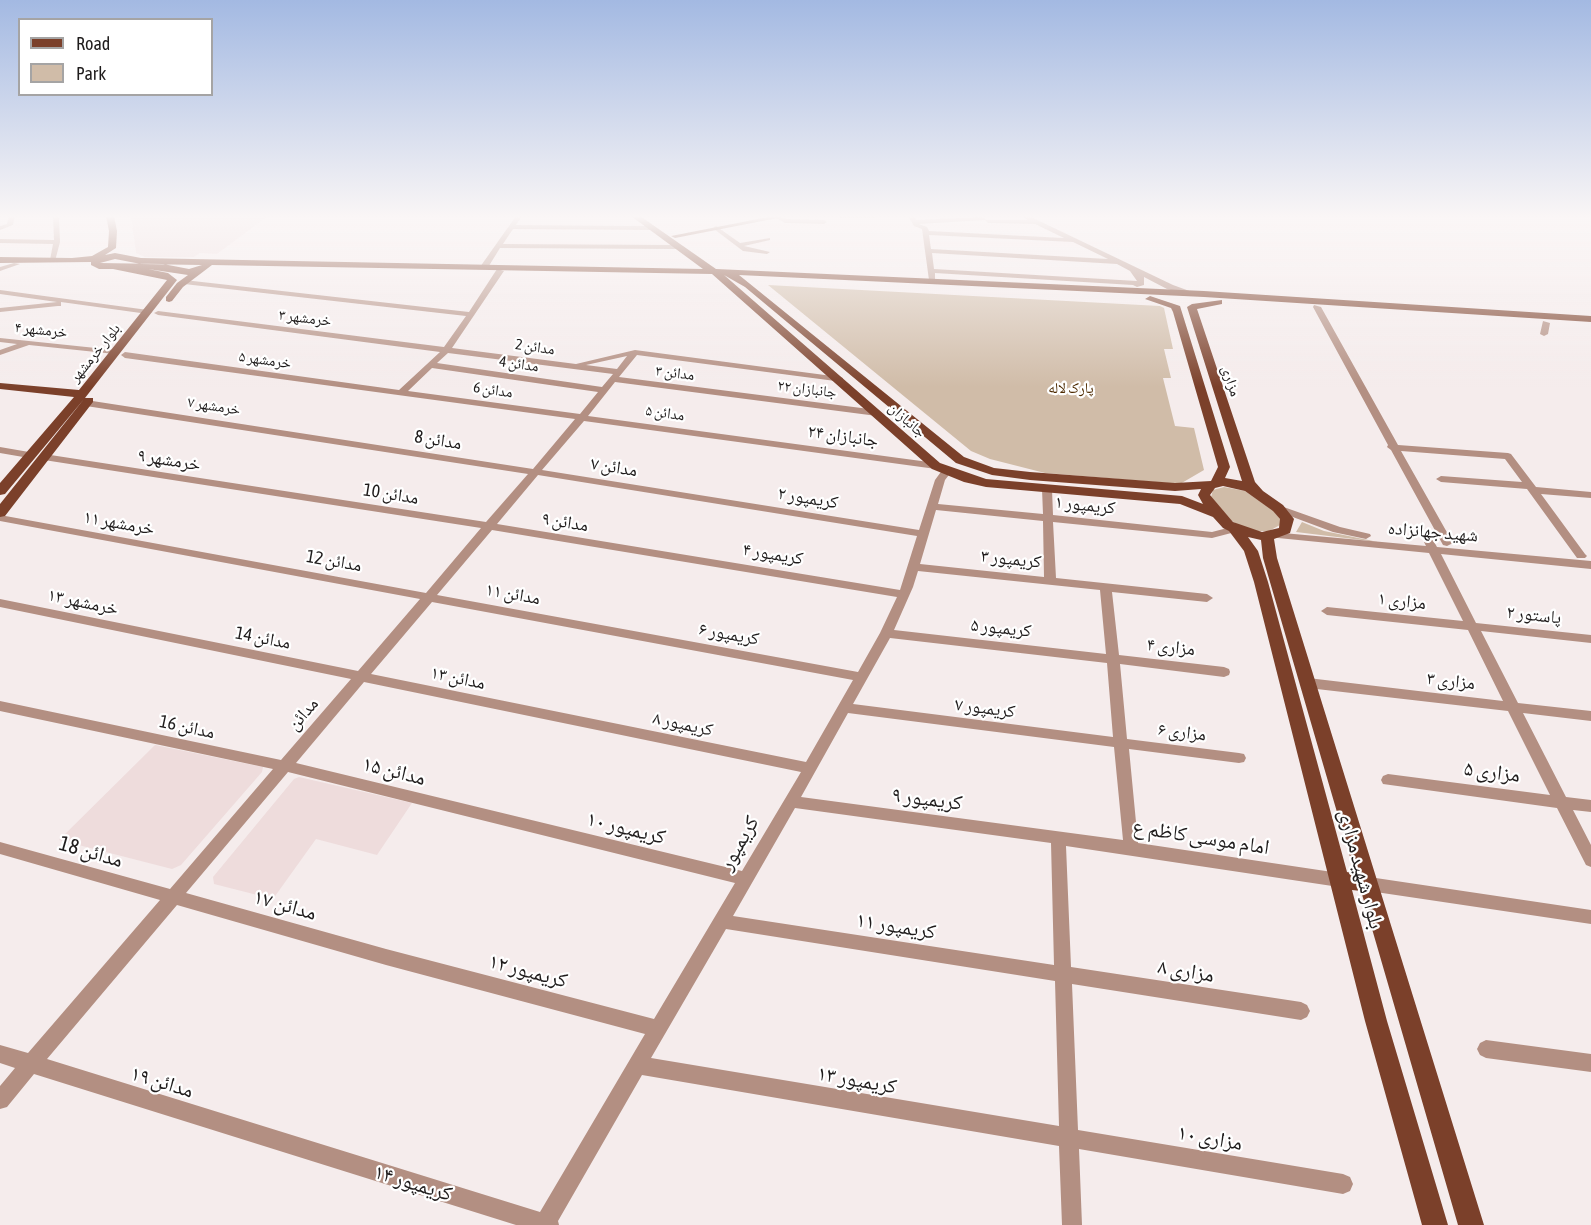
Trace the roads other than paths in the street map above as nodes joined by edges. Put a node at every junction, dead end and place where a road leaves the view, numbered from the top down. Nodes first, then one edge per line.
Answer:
1 (147, 273) edge
2 (194, 273) edge
3 (499, 273) edge
4 (612, 273) edge
5 (693, 273) edge
6 (719, 273) edge
7 (721, 273) edge
8 (932, 273) edge
9 (970, 273) edge
10 (1137, 273) edge
11 (1142, 273) edge
12 (686, 276) junction
13 (726, 277) junction
14 (761, 278) junction
15 (184, 282) junction
16 (933, 283) junction
17 (1142, 283) junction
18 (748, 285) junction
19 (988, 288) junction
20 (1105, 290) junction
21 (0, 292) edge
22 (1204, 294) junction
23 (1144, 298) junction
24 (68, 302) junction
25 (1224, 302) junction
26 (1175, 306) junction
27 (1192, 307) junction
28 (1317, 307) junction
29 (0, 310) edge
30 (153, 312) junction
31 (469, 314) junction
32 (1591, 319) edge
33 (1546, 323) junction
34 (1591, 325) edge
35 (1544, 334) dead end
36 (0, 340) edge
37 (32, 341) junction
38 (447, 349) junction
39 (634, 352) junction
40 (0, 353) edge
41 (120, 353) junction
42 (431, 365) junction
43 (572, 366) junction
44 (616, 375) junction
45 (840, 380) junction
46 (0, 386) edge
47 (604, 390) junction
48 (47, 391) junction
49 (401, 393) junction
50 (733, 394) joint
51 (84, 399) junction
52 (68, 410) junction
53 (877, 413) junction
54 (582, 417) junction
55 (744, 439) joint
56 (336, 440) joint
57 (1392, 447) junction
58 (0, 450) edge
59 (29, 455) junction
60 (44, 457) junction
61 (941, 469) junction
62 (536, 472) junction
63 (1441, 479) dead end
64 (1213, 484) junction
65 (1533, 488) junction
66 (1047, 489) junction
67 (0, 491) edge
68 (1257, 492) junction
69 (1591, 495) edge
70 (288, 496) joint
71 (688, 496) joint
72 (931, 506) junction
73 (1278, 508) junction
74 (0, 513) edge
75 (1217, 514) junction
76 (0, 518) edge
77 (1047, 518) junction
78 (489, 526) junction
79 (1235, 529) junction
80 (922, 534) junction
81 (1269, 536) junction
82 (1447, 543) junction
83 (1432, 546) junction
84 (636, 550) joint
85 (1586, 556) edge
86 (232, 561) joint
87 (1591, 565) edge
88 (913, 567) junction
89 (1050, 581) junction
90 (1106, 587) junction
91 (904, 594) junction
92 (429, 597) junction
93 (1207, 598) dead end
94 (0, 603) edge
95 (1327, 612) dead end
96 (591, 627) joint
97 (1473, 627) junction
98 (886, 633) junction
99 (158, 635) joint
100 (1591, 639) edge
101 (1113, 659) junction
102 (1224, 672) dead end
103 (361, 676) junction
104 (861, 677) junction
105 (1308, 683) junction
106 (0, 706) edge
107 (1511, 706) junction
108 (844, 708) junction
109 (549, 715) joint
110 (1591, 716) edge
111 (1121, 743) junction
112 (1239, 758) dead end
113 (284, 766) junction
114 (810, 768) junction
115 (1388, 780) dead end
116 (791, 802) junction
117 (1560, 802) junction
118 (1591, 806) edge
119 (495, 817) joint
120 (1058, 837) junction
121 (0, 848) edge
122 (1131, 848) junction
123 (1591, 860) edge
124 (746, 879) junction
125 (1339, 880) junction
126 (1369, 884) junction
127 (171, 896) junction
128 (1591, 917) edge
129 (721, 921) junction
130 (386, 957) joint
131 (1064, 974) junction
132 (1301, 1011) dead end
133 (658, 1029) junction
134 (1486, 1049) dead end
135 (0, 1054) edge
136 (1591, 1063) edge
137 (30, 1065) junction
138 (637, 1065) junction
139 (0, 1100) edge
140 (1069, 1138) junction
141 (281, 1142) joint
142 (1342, 1184) dead end
143 (546, 1224) edge
144 (1072, 1225) edge
145 (1435, 1225) edge
146 (1471, 1225) edge

1 - 30 main road, بلوار خرمشهر
2 - 15 main road, بلوار خرمشهر
3 - 31 street
4 - 12 main road
5 - 13 main road
6 - 13 main road, جانبازان
7 - 13 main road, جانبازان
8 - 16 street
9 - 17 street
10 - 17 street
11 - 22 street
12 - 13 main road
12 - 13 main road
13 - 14 main road
13 - 16 main road
13 - 18 main road, جانبازان
13 - 45 main road, جانبازان
14 - 18 main road
14 - 19 main road
15 - 30 main road, بلوار خرمشهر
15 - 31 street
16 - 19 main road
17 - 20 street
18 - 64 main road, جانبازان
19 - 20 main road
19 - 23 main road
20 - 22 main road
21 - 24 street, خرمشهر ۳
22 - 32 main road
23 - 25 main road
23 - 26 main road
24 - 29 street
24 - 30 street, خرمشهر ۳
25 - 27 main road
25 - 28 main road
26 - 27 main road
26 - 64 main road
27 - 68 main road, مزاری
28 - 33 main road
28 - 57 street
30 - 38 street, خرمشهر ۳
30 - 41 main road, بلوار خرمشهر
31 - 38 street
33 - 34 main road
33 - 35 street
36 - 37 street, خرمشهر ۴
37 - 40 street
37 - 41 street, خرمشهر ۴
38 - 42 street
38 - 43 street, مدائن 2
39 - 43 street
39 - 44 street, مدائن
39 - 45 street
41 - 49 street, خرمشهر ۵
41 - 51 main road, بلوار خرمشهر
42 - 47 street, مدائن 4
42 - 49 street
43 - 44 street, مدائن 2
44 - 47 street, مدائن
44 - 50 street, مدائن ۳
45 - 53 main road, جانبازان
46 - 48 main road
47 - 54 street, مدائن
48 - 51 main road
48 - 52 main road
49 - 54 street, مدائن 6
50 - 53 street, جانبازان ۲۲
51 - 52 main road, بلوار خرمشهر
51 - 56 street, خرمشهر ۷
51 - 60 main road, بلوار خرمشهر
52 - 59 main road, بلوار خرمشهر
53 - 61 main road, جانبازان
54 - 55 street, مدائن ۵
54 - 62 street, مدائن
55 - 61 street, جانبازان ۲۴
56 - 62 street, مدائن 8
57 - 65 street
57 - 82 street
58 - 59 street
59 - 67 main road, بلوار خرمشهر
60 - 70 street, خرمشهر ۹
60 - 74 main road, بلوار خرمشهر
61 - 66 main road, جانبازان
61 - 72 street, کریمپور
62 - 71 street, مدائن ۷
62 - 78 street, مدائن
63 - 65 street
64 - 68 main road, جانبازان
64 - 75 main road
65 - 69 street
65 - 85 street
66 - 75 main road, جانبازان
66 - 77 street
68 - 73 main road
70 - 78 street, مدائن 10
71 - 80 street, کریمپور ۲
72 - 77 street, کریمپور ۱
72 - 80 street, کریمپور
73 - 81 main road
73 - 83 street, شهید جهانزاده
75 - 79 main road
76 - 86 street, خرمشهر ۱۱
77 - 79 street, کریمپور ۱
77 - 89 street
78 - 84 street, مدائن ۹
78 - 92 street, مدائن
79 - 81 main road
79 - 125 main road, بلوار شهید مزاری
80 - 88 street, کریمپور
81 - 83 street, شهید جهانزاده
81 - 105 main road, بلوار شهید مزاری
82 - 83 street, شهید جهانزاده
82 - 85 street, شهید جهانزاده
83 - 87 street, شهید جهانزاده
83 - 97 street
84 - 91 street, کریمپور ۴
86 - 92 street, مدائن 12
88 - 89 street, کریمپور ۳
88 - 91 street, کریمپور
89 - 90 street, کریمپور ۳
90 - 93 street, کریمپور ۳
90 - 101 street
91 - 98 street, کریمپور
92 - 96 street, مدائن ۱۱
92 - 103 street, مدائن
94 - 99 street, خرمشهر ۱۳
95 - 97 street, مزاری ۱
96 - 104 street, کریمپور ۶
97 - 100 street, پاستور ۲
97 - 107 street
98 - 101 street, کریمپور ۵
98 - 104 street, کریمپور
99 - 103 street, مدائن 14
101 - 102 street, مزاری ۴
101 - 111 street
103 - 109 street, مدائن ۱۳
103 - 113 street, مدائن
104 - 108 street, کریمپور
105 - 107 street, مزاری ۳
105 - 126 main road, بلوار شهید مزاری
106 - 113 street, مدائن 16
107 - 110 street, مزاری ۳
107 - 117 street
108 - 111 street, کریمپور ۷
108 - 114 street, کریمپور
109 - 114 street, کریمپور ۸
111 - 112 street, مزاری ۶
111 - 122 street
113 - 119 street, مدائن ۱۵
113 - 127 street, مدائن
114 - 116 street, کریمپور
115 - 117 street, مزاری ۵
116 - 120 street, کریمپور ۹
116 - 124 street, کریمپور
117 - 118 street, مزاری ۵
117 - 123 street
119 - 124 street, کریمپور ۱۰
120 - 122 street, امام موسی کاظم ع
120 - 131 street
121 - 127 street, مدائن 18
122 - 125 street, امام موسی کاظم ع
124 - 129 street, کریمپور
125 - 126 main road
125 - 145 main road, بلوار شهید مزاری
126 - 128 street
126 - 146 main road, بلوار شهید مزاری
127 - 130 street, مدائن ۱۷
127 - 137 street, مدائن
129 - 131 street, کریمپور ۱۱
129 - 133 street, کریمپور
130 - 133 street, کریمپور ۱۲
131 - 132 street, مزاری ۸
131 - 140 street
133 - 138 street, کریمپور
134 - 136 street
135 - 137 street, مدائن ۱۹
137 - 139 street, مدائن
137 - 141 street, مدائن ۱۹
138 - 140 street, کریمپور ۱۳
138 - 143 street, کریمپور
140 - 142 street, مزاری ۱۰
140 - 144 street
141 - 143 street, کریمپور ۱۴

